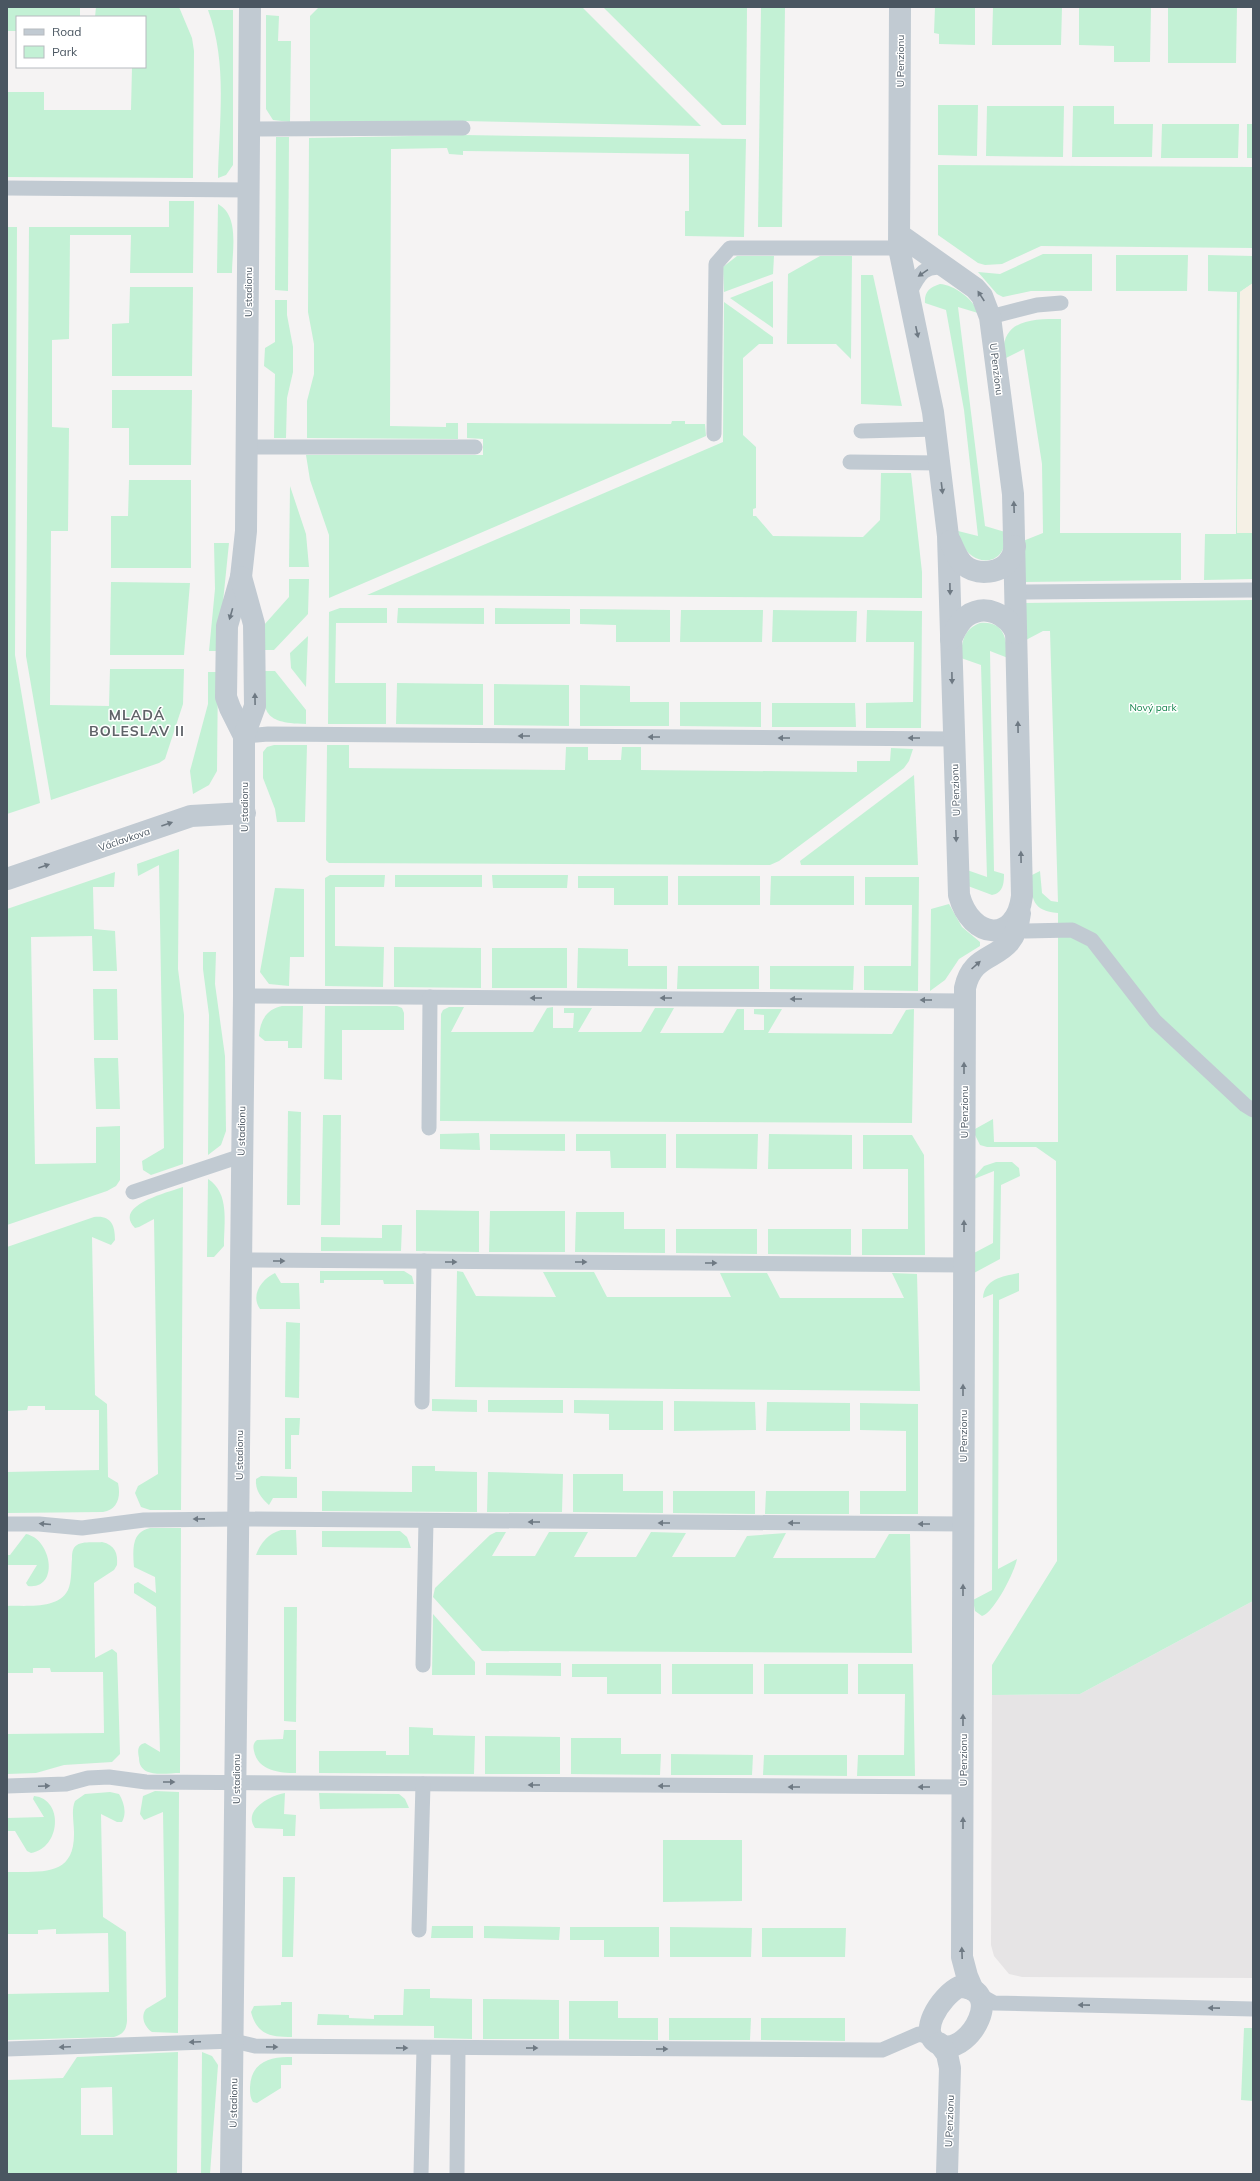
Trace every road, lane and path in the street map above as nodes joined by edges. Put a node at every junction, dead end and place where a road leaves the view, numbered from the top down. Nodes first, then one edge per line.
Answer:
1 (250, 7) edge
2 (900, 7) edge
3 (463, 128) dead end
4 (249, 129) junction
5 (7, 188) edge
6 (248, 190) junction
7 (900, 241) junction
8 (948, 269) junction
9 (908, 294) junction
10 (1062, 303) dead end
11 (990, 317) junction
12 (936, 429) junction
13 (861, 431) dead end
14 (714, 434) dead end
15 (246, 447) junction
16 (475, 447) dead end
17 (850, 462) dead end
18 (940, 463) junction
19 (948, 536) junction
20 (1015, 546) junction
21 (1253, 590) edge
22 (1024, 592) dead end
23 (1016, 633) junction
24 (951, 639) junction
25 (244, 736) junction
26 (953, 739) junction
27 (245, 814) junction
28 (7, 879) edge
29 (1021, 906) junction
30 (1017, 929) junction
31 (244, 996) junction
32 (430, 997) junction
33 (965, 1001) junction
34 (1253, 1110) edge
35 (429, 1128) dead end
36 (241, 1156) junction
37 (133, 1192) dead end
38 (240, 1260) junction
39 (424, 1261) junction
40 (964, 1265) junction
41 (422, 1402) dead end
42 (238, 1519) junction
43 (426, 1521) junction
44 (7, 1524) edge
45 (963, 1524) junction
46 (423, 1664) dead end
47 (236, 1782) junction
48 (423, 1784) junction
49 (7, 1786) edge
50 (963, 1788) junction
51 (419, 1930) dead end
52 (976, 1992) junction
53 (1253, 2009) edge
54 (234, 2041) junction
55 (936, 2041) junction
56 (962, 2042) junction
57 (424, 2048) junction
58 (458, 2048) junction
59 (7, 2049) edge
60 (950, 2068) junction
61 (231, 2174) edge
62 (421, 2174) edge
63 (457, 2174) edge
64 (947, 2174) edge

1 - 4 street, U stadionu
2 - 7 street, U Penzionu
3 - 4 lane
4 - 6 street, U stadionu
5 - 6 lane
6 - 15 street, U stadionu
7 - 8 street, U Penzionu
7 - 9 street, U Penzionu
7 - 14 lane
8 -> 9 lane
11 -> 8 street, U Penzionu
9 -> 12 street, U Penzionu
10 - 11 lane
20 -> 11 street, U Penzionu
12 - 13 lane
12 - 18 street, U Penzionu
15 - 16 lane
15 - 25 street, U stadionu
17 - 18 lane
18 -> 19 street, U Penzionu
19 - 20 street
19 -> 24 street, U Penzionu
20 - 23 street, U Penzionu
21 - 22 lane
23 - 24 street
29 -> 23 street, U Penzionu
24 -> 26 street, U Penzionu
26 -> 25 lane
25 - 27 street, U stadionu
26 -> 29 street, U Penzionu
28 -> 27 street, Václavkova
27 - 31 street, U stadionu
29 - 30 street, U Penzionu
33 -> 30 street, U Penzionu
30 - 34 lane
31 - 32 lane
31 - 36 street, U stadionu
33 -> 32 lane
32 - 35 lane
40 -> 33 street, U Penzionu
36 - 37 lane
36 - 38 street, U stadionu
38 -> 39 lane
38 - 42 street, U stadionu
39 -> 40 lane
39 - 41 lane
45 -> 40 street, U Penzionu
42 - 43 lane
42 -> 44 lane
42 - 47 street, U stadionu
45 -> 43 lane
43 - 46 lane
50 -> 45 street, U Penzionu
47 - 48 lane
49 -> 47 lane
47 - 54 street, U stadionu
50 -> 48 lane
48 - 51 lane
52 -> 50 street, U Penzionu
53 -> 52 lane
52 - 55 street
52 - 56 street
54 -> 57 lane
54 -> 59 lane
54 - 61 street, U stadionu
55 - 56 street
58 -> 55 lane
55 - 60 street
56 - 60 street
57 - 58 lane
57 - 62 lane
58 - 63 lane
60 - 64 street, U Penzionu

